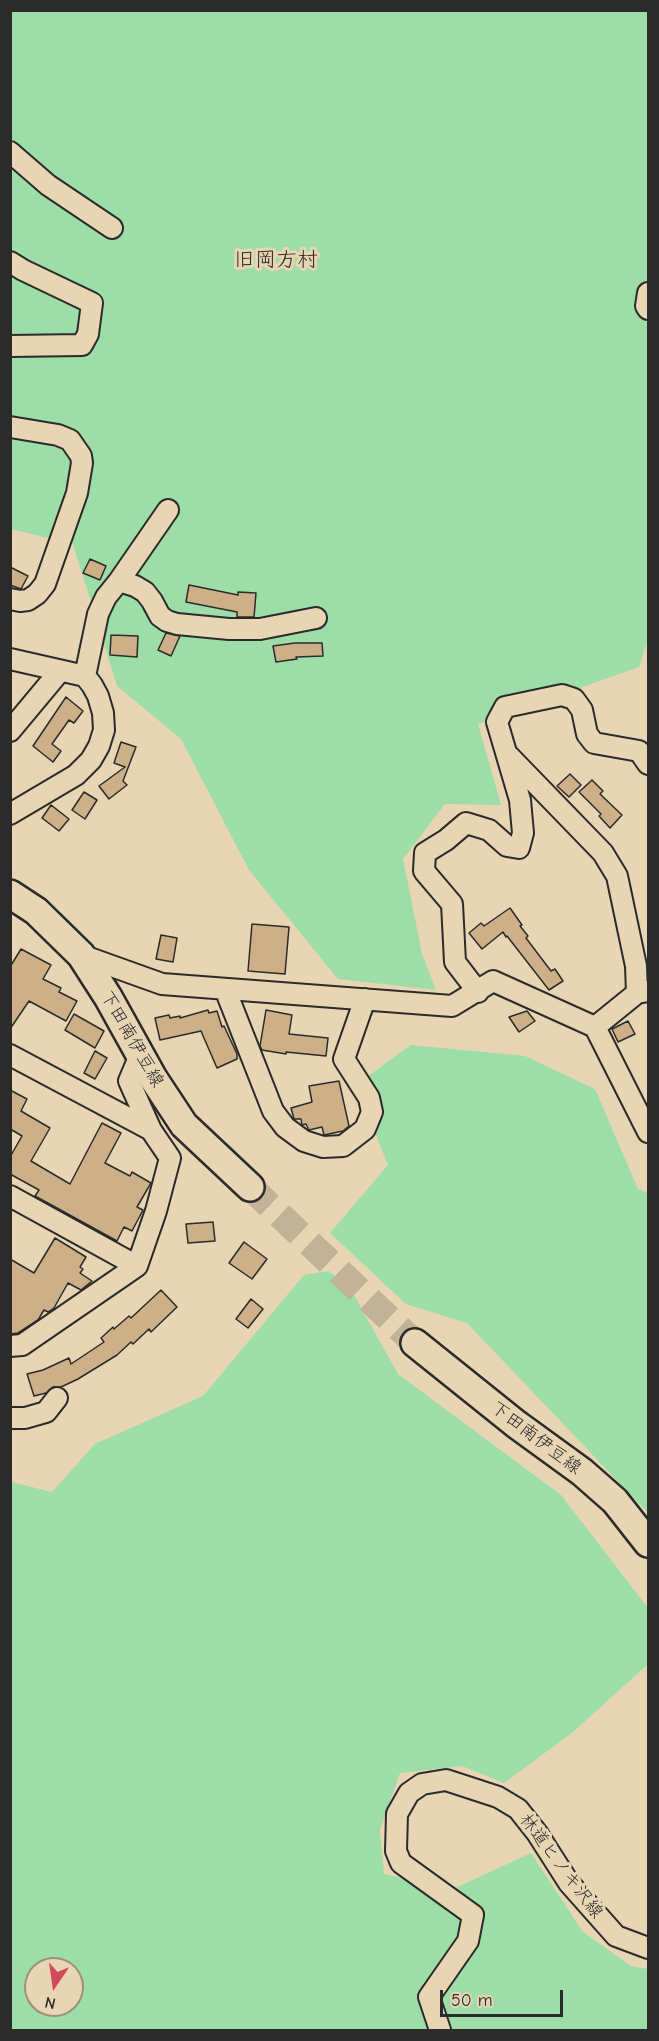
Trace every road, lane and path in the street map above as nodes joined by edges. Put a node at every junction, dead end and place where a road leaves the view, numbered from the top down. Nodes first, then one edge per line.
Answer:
1 (10, 152) edge
2 (112, 228) dead end
3 (10, 262) edge
4 (648, 293) edge
5 (648, 309) edge
6 (10, 346) edge
7 (10, 427) edge
8 (168, 510) dead end
9 (119, 581) junction
10 (10, 598) edge
11 (316, 618) dead end
12 (10, 658) edge
13 (60, 671) junction
14 (85, 676) junction
15 (10, 731) edge
16 (505, 752) junction
17 (648, 764) edge
18 (10, 814) edge
19 (10, 894) edge
20 (81, 955) junction
21 (225, 989) junction
22 (478, 992) junction
23 (643, 992) edge
24 (365, 999) junction
25 (596, 1027) junction
26 (10, 1055) edge
27 (140, 1055) junction
28 (151, 1130) junction
29 (648, 1132) edge
30 (250, 1187) tunnel mouth
31 (10, 1196) edge
32 (137, 1266) junction
33 (416, 1343) tunnel mouth
34 (10, 1346) edge
35 (57, 1398) dead end
36 (10, 1418) edge
37 (648, 1543) edge
38 (648, 1948) edge
39 (440, 2031) edge

1 - 2 street
3 - 6 street
4 - 5 street
7 - 10 street
8 - 9 street
9 - 11 street
9 - 14 street
12 - 13 street
13 - 14 street
13 - 15 street
14 - 18 street
16 - 17 street
16 - 22 street
16 - 23 street
19 - 20 main road, 下田南伊豆線
20 - 21 street
20 - 27 main road, 下田南伊豆線
21 - 24 street
21 - 24 street
22 - 24 street
22 - 25 street
23 - 25 street
25 - 29 street
26 - 28 street
27 - 28 street
27 - 30 main road, 下田南伊豆線
28 - 32 street
31 - 32 street
32 - 34 street
33 - 37 main road, 下田南伊豆線
35 - 36 street
38 - 39 street, 林道ヒノキ沢線

